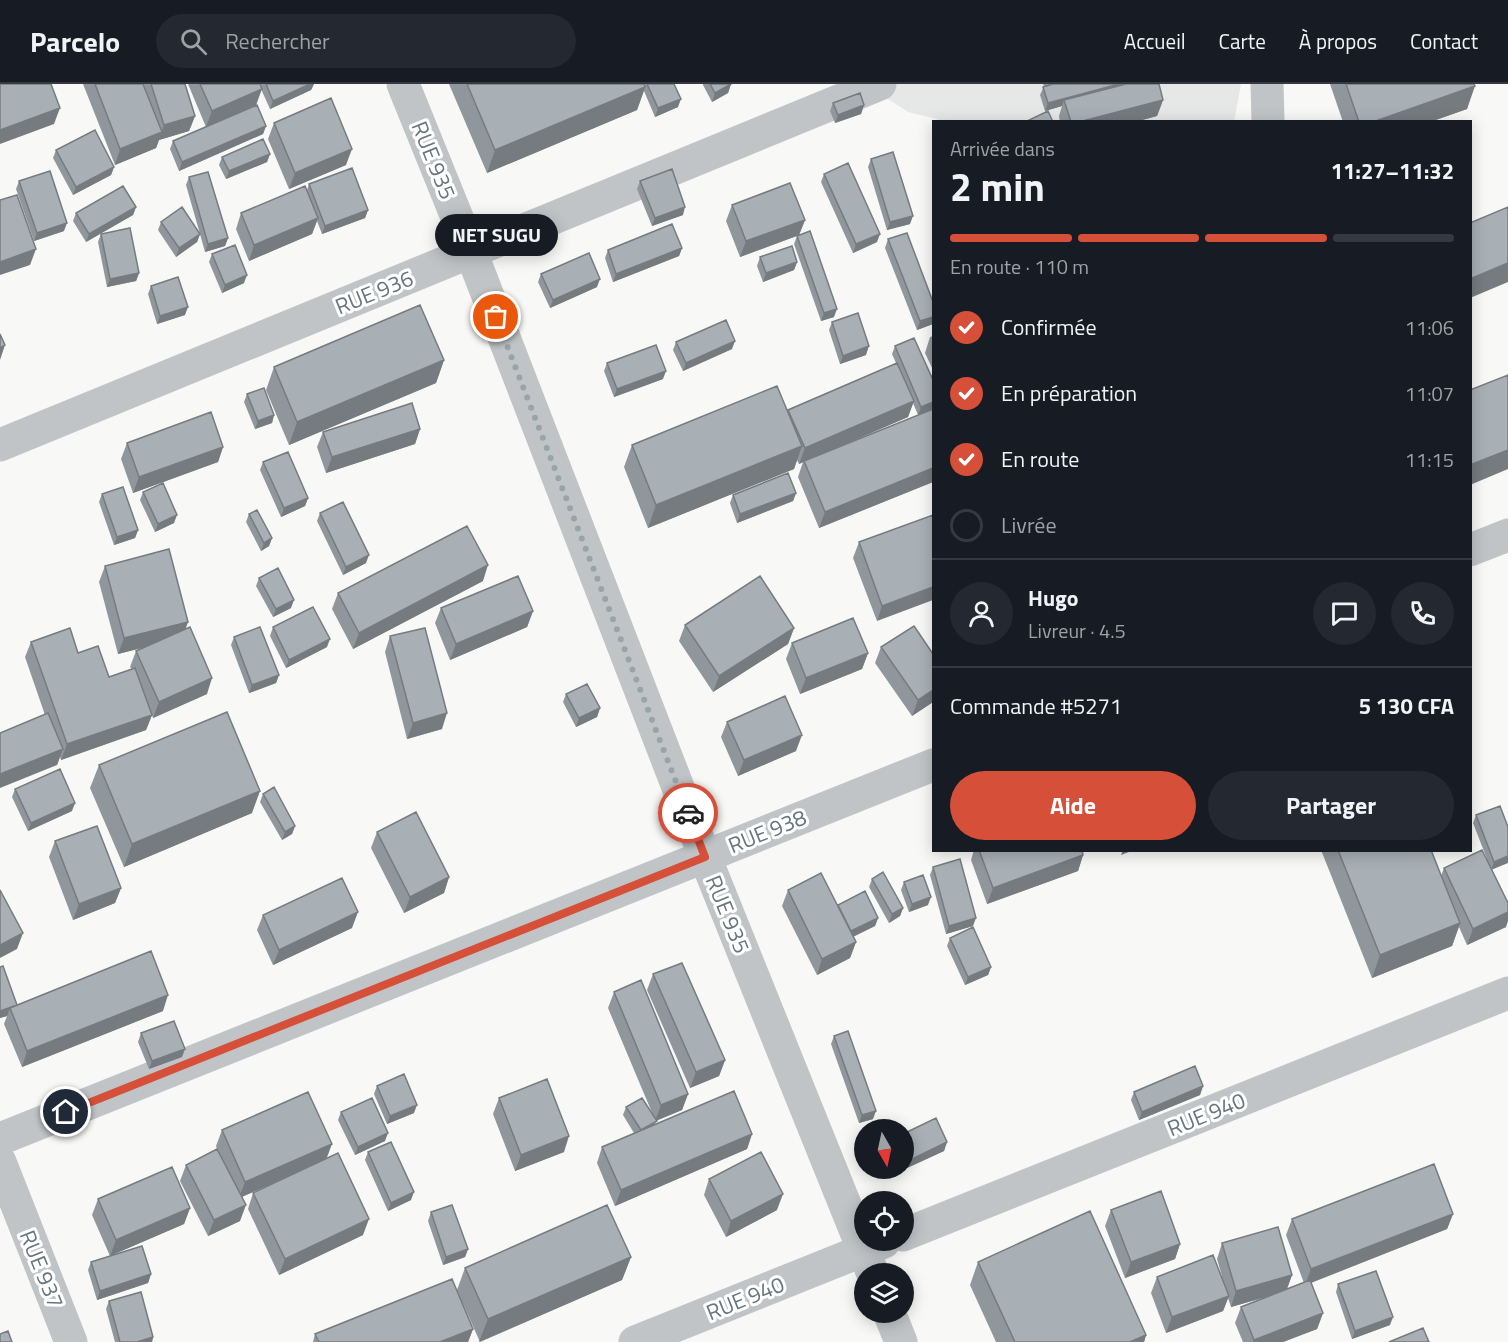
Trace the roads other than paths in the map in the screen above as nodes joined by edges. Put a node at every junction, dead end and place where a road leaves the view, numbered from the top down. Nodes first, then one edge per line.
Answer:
1 (403, 84) edge
2 (880, 84) edge
3 (1267, 84) edge
4 (1268, 120) edge
5 (471, 252) junction
6 (0, 445) edge
7 (1508, 535) edge
8 (1472, 549) edge
9 (932, 765) edge
10 (705, 857) junction
11 (1508, 993) edge
12 (0, 1139) edge
13 (0, 1162) edge
14 (914, 1231) edge
15 (875, 1255) edge
16 (893, 1323) edge
17 (72, 1342) edge
18 (635, 1342) edge
19 (901, 1342) edge

1 - 5 street, RUE 935
2 - 5 street, RUE 936
3 - 4 street
5 - 6 street, RUE 936
5 - 10 street, RUE 935
7 - 8 street
9 - 10 street, RUE 938
10 - 12 street, RUE 938
10 - 15 street, RUE 935
11 - 14 street, RUE 940
13 - 17 street, RUE 937
15 - 18 street, RUE 940
16 - 19 street

